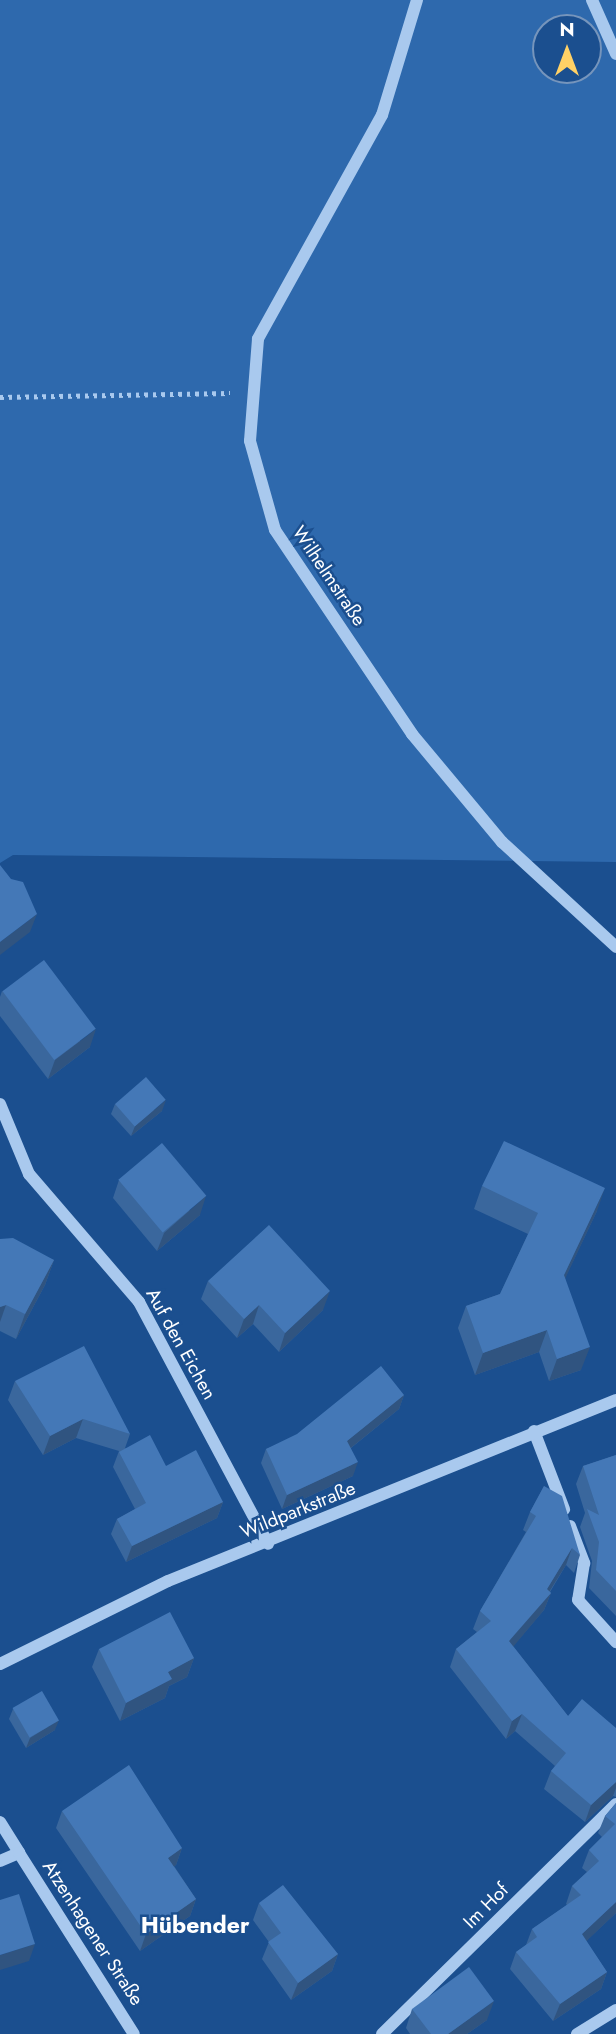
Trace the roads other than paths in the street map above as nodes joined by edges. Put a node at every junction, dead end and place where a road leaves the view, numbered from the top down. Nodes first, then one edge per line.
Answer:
1 (417, 0) edge
2 (592, 0) edge
3 (616, 54) edge
4 (616, 947) edge
5 (0, 1104) edge
6 (616, 1400) edge
7 (534, 1431) junction
8 (268, 1544) junction
9 (616, 1642) edge
10 (0, 1664) edge
11 (616, 1804) edge
12 (0, 1822) edge
13 (19, 1853) junction
14 (0, 1861) edge
15 (616, 2010) edge
16 (134, 2034) edge
17 (382, 2034) edge
18 (577, 2034) edge

1 - 4 street, Wilhelmstraße
2 - 3 street
5 - 8 street, Auf den Eichen
6 - 7 street, Wildparkstraße
7 - 8 street, Wildparkstraße
7 - 9 street
8 - 10 street, Wildparkstraße
11 - 17 street, Im Hof
12 - 13 street, Atzenhagener Straße
13 - 14 street, Atzenhagener Straße
13 - 16 street, Atzenhagener Straße
15 - 18 street

